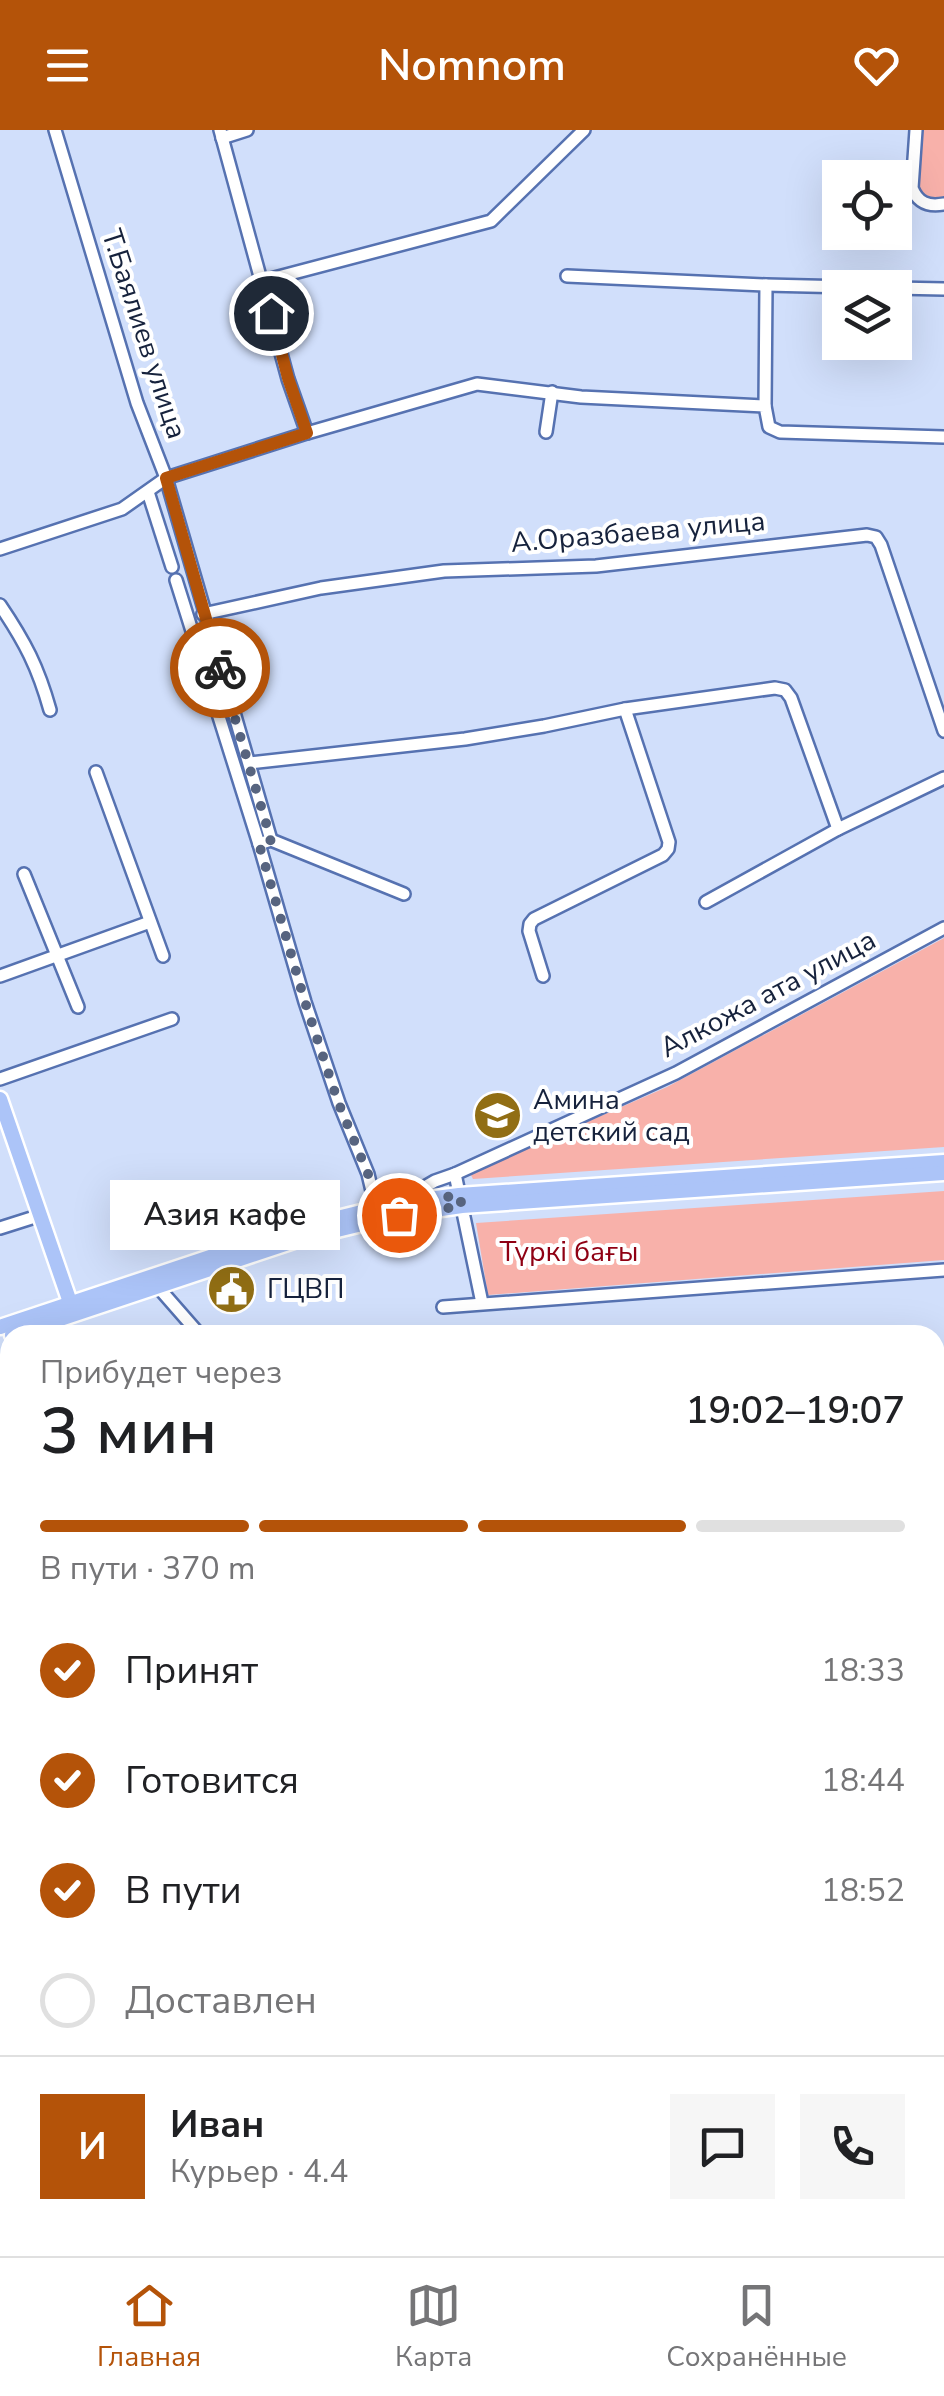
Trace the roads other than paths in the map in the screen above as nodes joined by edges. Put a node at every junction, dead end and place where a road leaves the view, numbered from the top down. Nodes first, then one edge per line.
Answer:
1 (55, 130) edge
2 (247, 130) edge
3 (584, 130) edge
4 (916, 130) edge
5 (221, 134) edge
6 (944, 204) edge
7 (568, 276) dead end
8 (263, 280) junction
9 (766, 285) junction
10 (822, 286) edge
11 (912, 288) edge
12 (944, 288) edge
13 (552, 392) junction
14 (765, 406) junction
15 (546, 432) dead end
16 (307, 433) junction
17 (944, 438) edge
18 (166, 478) junction
19 (148, 492) junction
20 (0, 549) edge
21 (0, 605) edge
22 (204, 614) junction
23 (624, 708) junction
24 (50, 710) dead end
25 (944, 731) edge
26 (250, 764) junction
27 (96, 772) dead end
28 (944, 778) edge
29 (838, 828) junction
30 (265, 842) junction
31 (24, 874) dead end
32 (404, 894) dead end
33 (706, 902) dead end
34 (150, 922) junction
35 (944, 928) edge
36 (58, 956) junction
37 (163, 956) dead end
38 (0, 976) edge
39 (544, 976) dead end
40 (78, 1008) dead end
41 (172, 1019) dead end
42 (0, 1078) edge
43 (0, 1100) edge
44 (944, 1162) edge
45 (944, 1172) edge
46 (454, 1174) junction
47 (460, 1200) junction
48 (398, 1203) junction
49 (376, 1208) junction
50 (41, 1216) junction
51 (0, 1228) edge
52 (944, 1270) edge
53 (158, 1287) junction
54 (482, 1304) junction
55 (443, 1307) dead end
56 (72, 1308) junction
57 (8, 1325) edge
58 (34, 1325) edge
59 (191, 1325) edge

1 - 18 street, Т.Баялиев улица
2 - 5 street
3 - 8 street
4 - 6 street
5 - 8 street
7 - 9 street
8 - 16 street
9 - 10 street
9 - 14 street
11 - 12 street
13 - 14 street
13 - 15 street
13 - 16 street
14 - 17 street
16 - 18 street
18 - 19 street
18 - 22 street, Т.Баялиев улица
19 - 20 street
19 - 30 street, Т.Баялиев улица
21 - 24 street
22 - 25 street, А.Оразбаева улица
22 - 26 street, Т.Баялиев улица
23 - 26 street
23 - 29 street
23 - 39 street
26 - 30 street, Т.Баялиев улица
27 - 34 street
28 - 29 street
29 - 33 street
30 - 32 street
30 - 49 street, Т.Баялиев улица
31 - 36 street
34 - 36 street
34 - 37 street
35 - 46 street, Алкожа ата улица
36 - 38 street
36 - 40 street
41 - 42 street
43 - 50 main road
44 - 47 main road
45 - 47 main road
46 - 47 street
46 - 48 street, Алкожа ата улица
47 - 48 main road
47 - 53 main road
47 - 54 street
48 - 49 main road
49 - 56 main road
50 - 51 street
50 - 56 main road
52 - 54 street
53 - 56 main road
53 - 59 street
54 - 55 street
56 - 57 main road
56 - 58 main road

